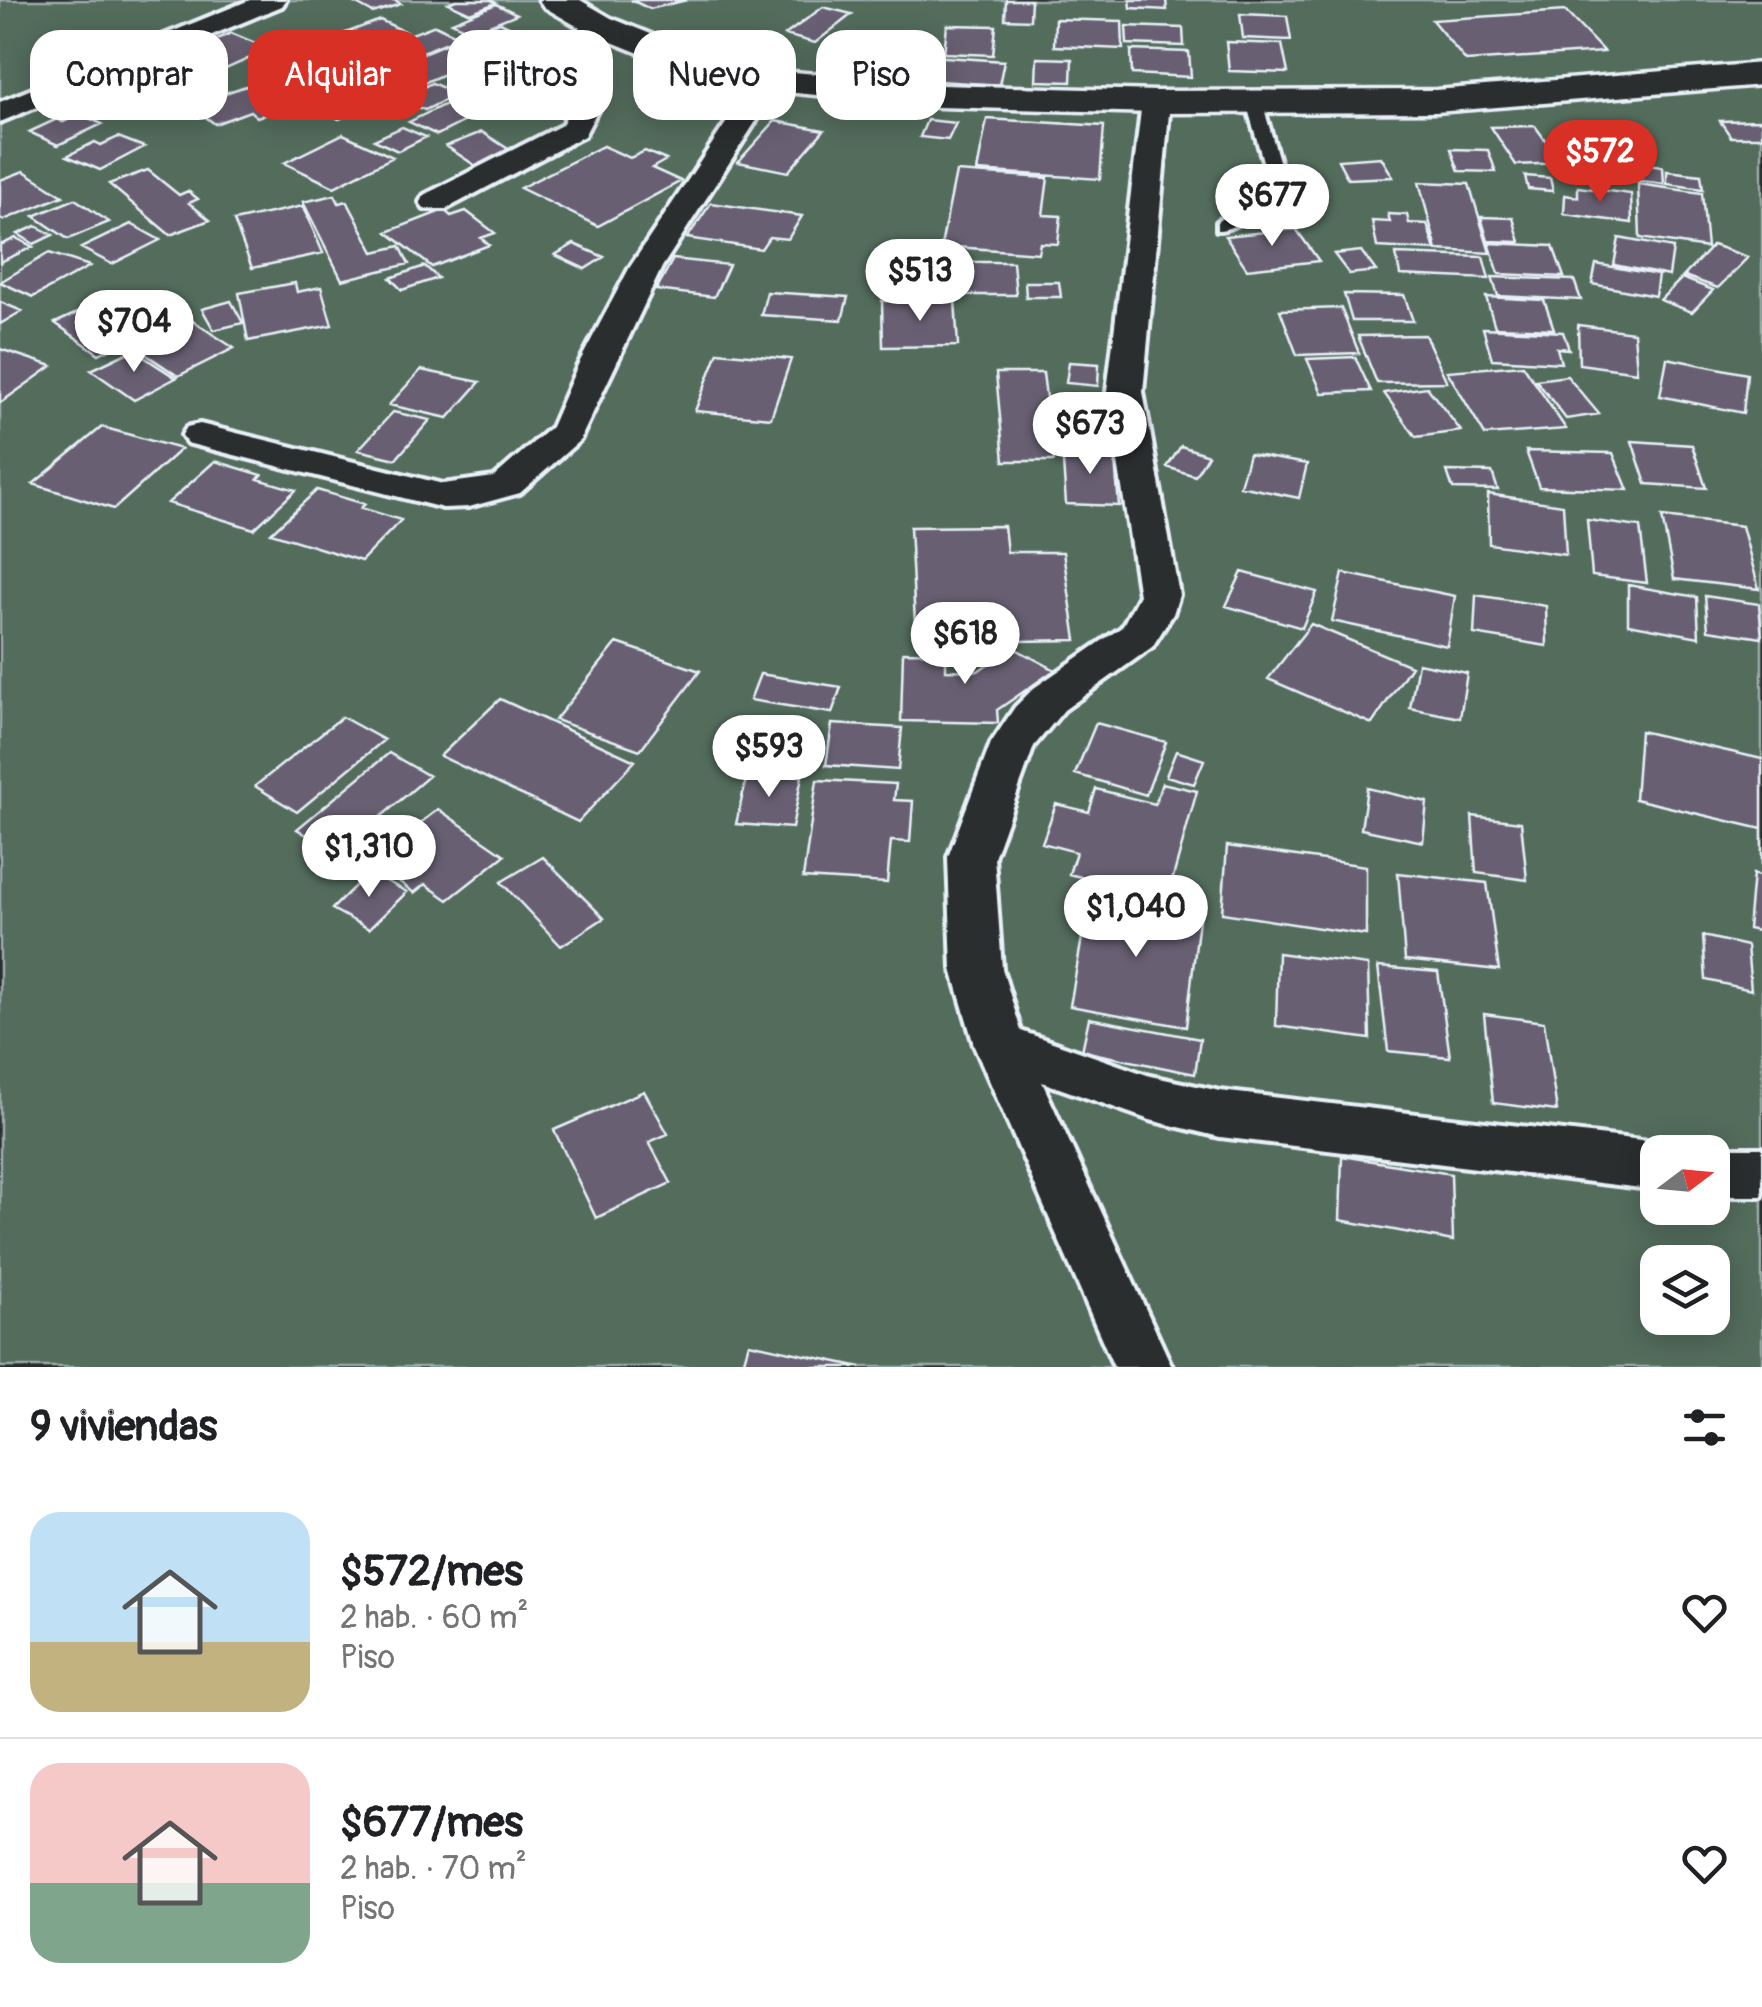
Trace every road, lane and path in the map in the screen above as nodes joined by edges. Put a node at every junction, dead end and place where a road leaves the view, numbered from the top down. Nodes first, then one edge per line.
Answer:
1 (272, 0) edge
2 (556, 0) edge
3 (599, 26) junction
4 (633, 39) edge
5 (1762, 74) edge
6 (796, 83) edge
7 (1156, 102) junction
8 (1254, 102) junction
9 (0, 113) edge
10 (742, 120) edge
11 (435, 202) dead end
12 (1224, 226) dead end
13 (200, 435) dead end
14 (1000, 1044) junction
15 (1640, 1164) edge
16 (1730, 1172) edge
17 (1762, 1172) edge
18 (1143, 1367) edge

1 - 9 street
2 - 3 street
3 - 4 street
3 - 11 street
5 - 8 street
6 - 7 street
7 - 8 street
7 - 14 street
8 - 12 lane
10 - 13 street
14 - 15 street
14 - 18 street
16 - 17 street

